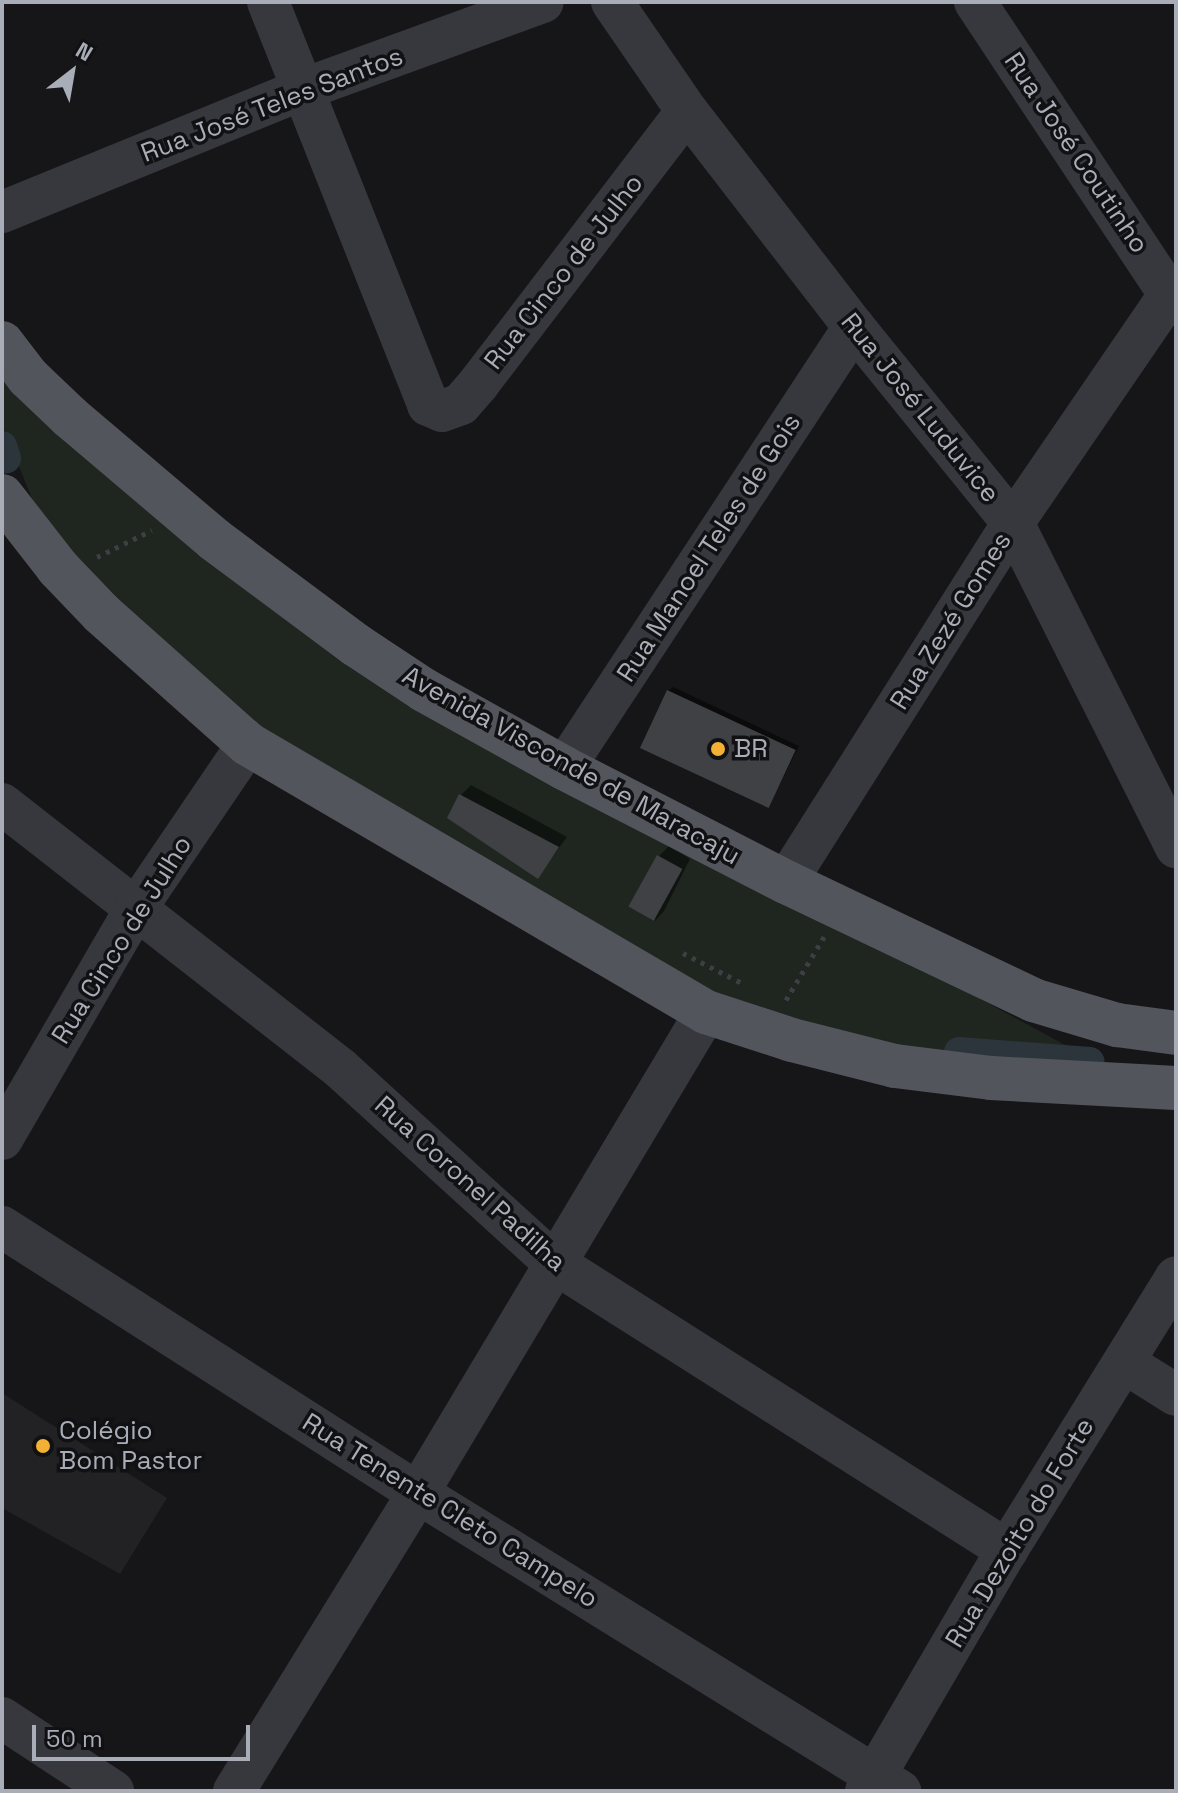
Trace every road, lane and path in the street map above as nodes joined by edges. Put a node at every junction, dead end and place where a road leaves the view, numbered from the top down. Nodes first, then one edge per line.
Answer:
1 (268, 2) edge
2 (543, 2) edge
3 (612, 2) edge
4 (975, 2) edge
5 (304, 89) junction
6 (687, 111) junction
7 (2, 212) edge
8 (1174, 295) edge
9 (854, 327) junction
10 (2, 343) edge
11 (2, 496) edge
12 (167, 498) junction
13 (1013, 523) junction
14 (52, 562) junction
15 (248, 744) junction
16 (564, 768) junction
17 (2, 804) edge
18 (1176, 847) edge
19 (786, 882) junction
20 (842, 909) junction
21 (135, 910) junction
22 (674, 949) dead end
23 (756, 990) dead end
24 (783, 1003) dead end
25 (706, 1012) junction
26 (1176, 1033) edge
27 (1176, 1088) edge
28 (2, 1139) edge
29 (2, 1227) edge
30 (553, 1262) junction
31 (1176, 1277) edge
32 (1125, 1363) junction
33 (1176, 1395) edge
34 (418, 1493) junction
35 (1007, 1550) junction
36 (2, 1718) edge
37 (880, 1786) edge
38 (113, 1791) edge
39 (234, 1791) edge

1 - 5 street
2 - 5 street, Rua José Teles Santos
3 - 6 street, Rua José Luduvice
4 - 8 street, Rua José Coutinho
5 - 6 street, Rua Cinco de Julho
5 - 7 street, Rua José Teles Santos
6 - 9 street, Rua José Luduvice
8 - 13 street, Rua Zezé Gomes
9 - 13 street, Rua José Luduvice
9 - 16 street, Rua Manoel Teles de Gois
10 - 12 main road, Avenida Visconde de Maracaju
11 - 14 main road
12 - 14 path
12 - 16 main road, Avenida Visconde de Maracaju
13 - 18 street, Rua José Luduvice
13 - 19 street, Rua Zezé Gomes
14 - 15 main road
15 - 21 street, Rua Cinco de Julho
15 - 25 main road
16 - 19 main road, Avenida Visconde de Maracaju
17 - 21 street, Rua Coronel Padilha
19 - 20 main road, Avenida Visconde de Maracaju
20 - 24 path
20 - 26 main road, Avenida Visconde de Maracaju
21 - 28 street, Rua Cinco de Julho
21 - 30 street, Rua Coronel Padilha
22 - 23 path
25 - 27 main road
25 - 30 street
29 - 34 street, Rua Tenente Cleto Campelo
30 - 34 street
30 - 35 street, Rua Coronel Padilha
31 - 32 street, Rua Dezoito do Forte
32 - 33 street
32 - 35 street, Rua Dezoito do Forte
34 - 37 street, Rua Tenente Cleto Campelo
34 - 39 street
35 - 37 street, Rua Dezoito do Forte
36 - 38 street

